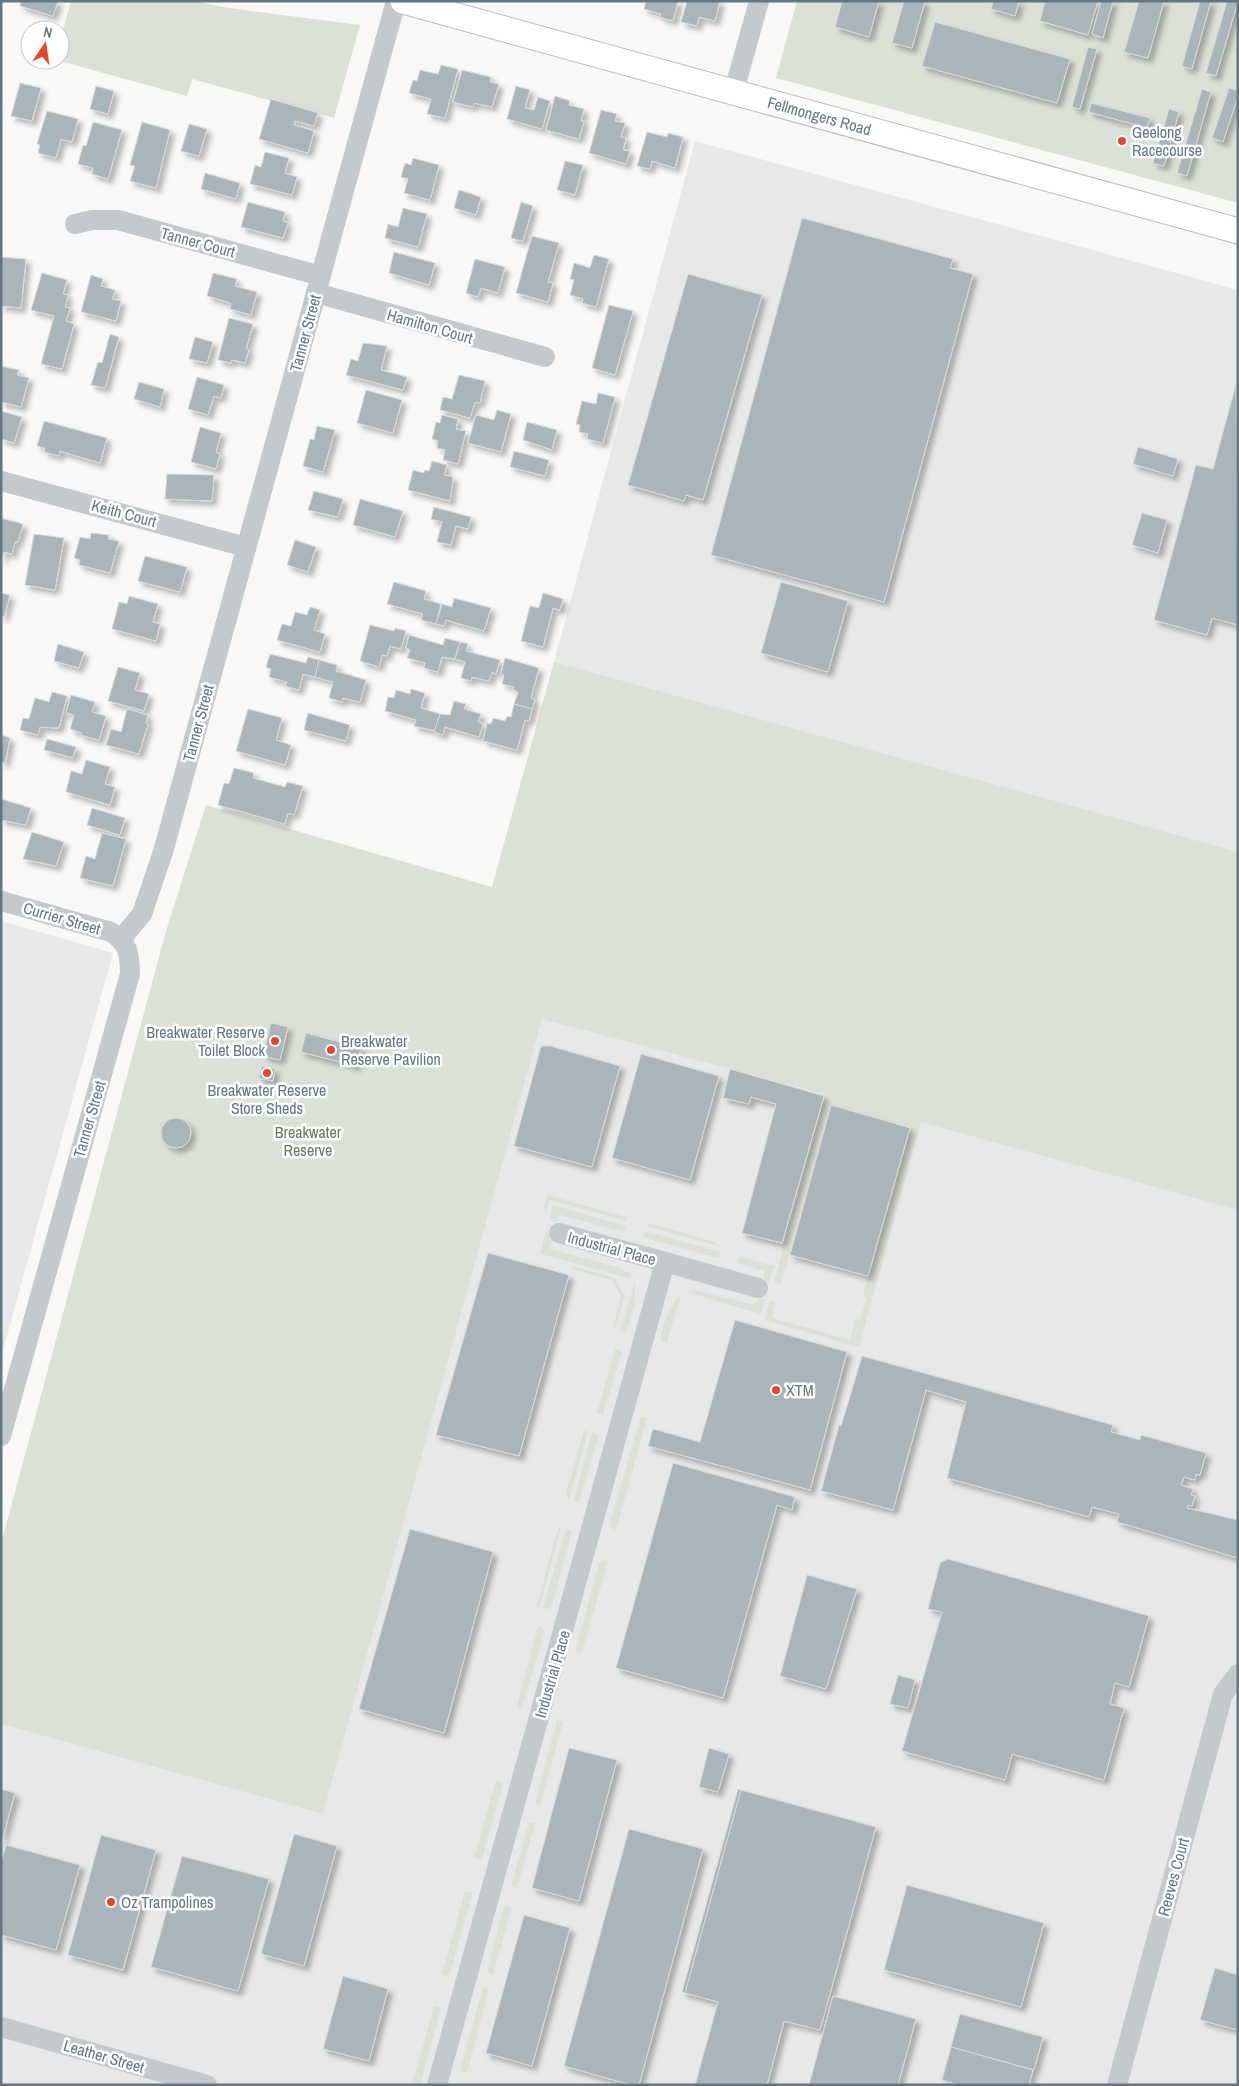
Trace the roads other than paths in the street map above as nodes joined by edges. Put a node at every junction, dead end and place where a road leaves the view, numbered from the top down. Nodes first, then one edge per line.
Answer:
1 (396, 1) edge
2 (403, 1) edge
3 (759, 1) edge
4 (734, 91) junction
5 (75, 224) dead end
6 (1238, 231) edge
7 (318, 284) junction
8 (545, 357) dead end
9 (1, 481) edge
10 (246, 546) junction
11 (1, 901) edge
12 (121, 939) junction
13 (559, 1233) dead end
14 (666, 1262) junction
15 (758, 1288) dead end
16 (1, 1436) edge
17 (1238, 1674) edge
18 (1, 2027) edge
19 (207, 2085) edge
20 (437, 2085) edge
21 (1117, 2085) edge

1 - 7 street, Tanner Street
2 - 4 main road, Fellmongers Road
3 - 4 street
4 - 6 main road, Fellmongers Road
5 - 7 street, Tanner Court
7 - 8 street, Hamilton Court
7 - 10 street, Tanner Street
9 - 10 street, Keith Court
10 - 12 street, Tanner Street
11 - 12 street, Currier Street
12 - 16 street, Tanner Street
13 - 14 street, Industrial Place
14 - 15 street, Industrial Place
14 - 20 street, Industrial Place
17 - 21 street, Reeves Court
18 - 19 street, Leather Street

